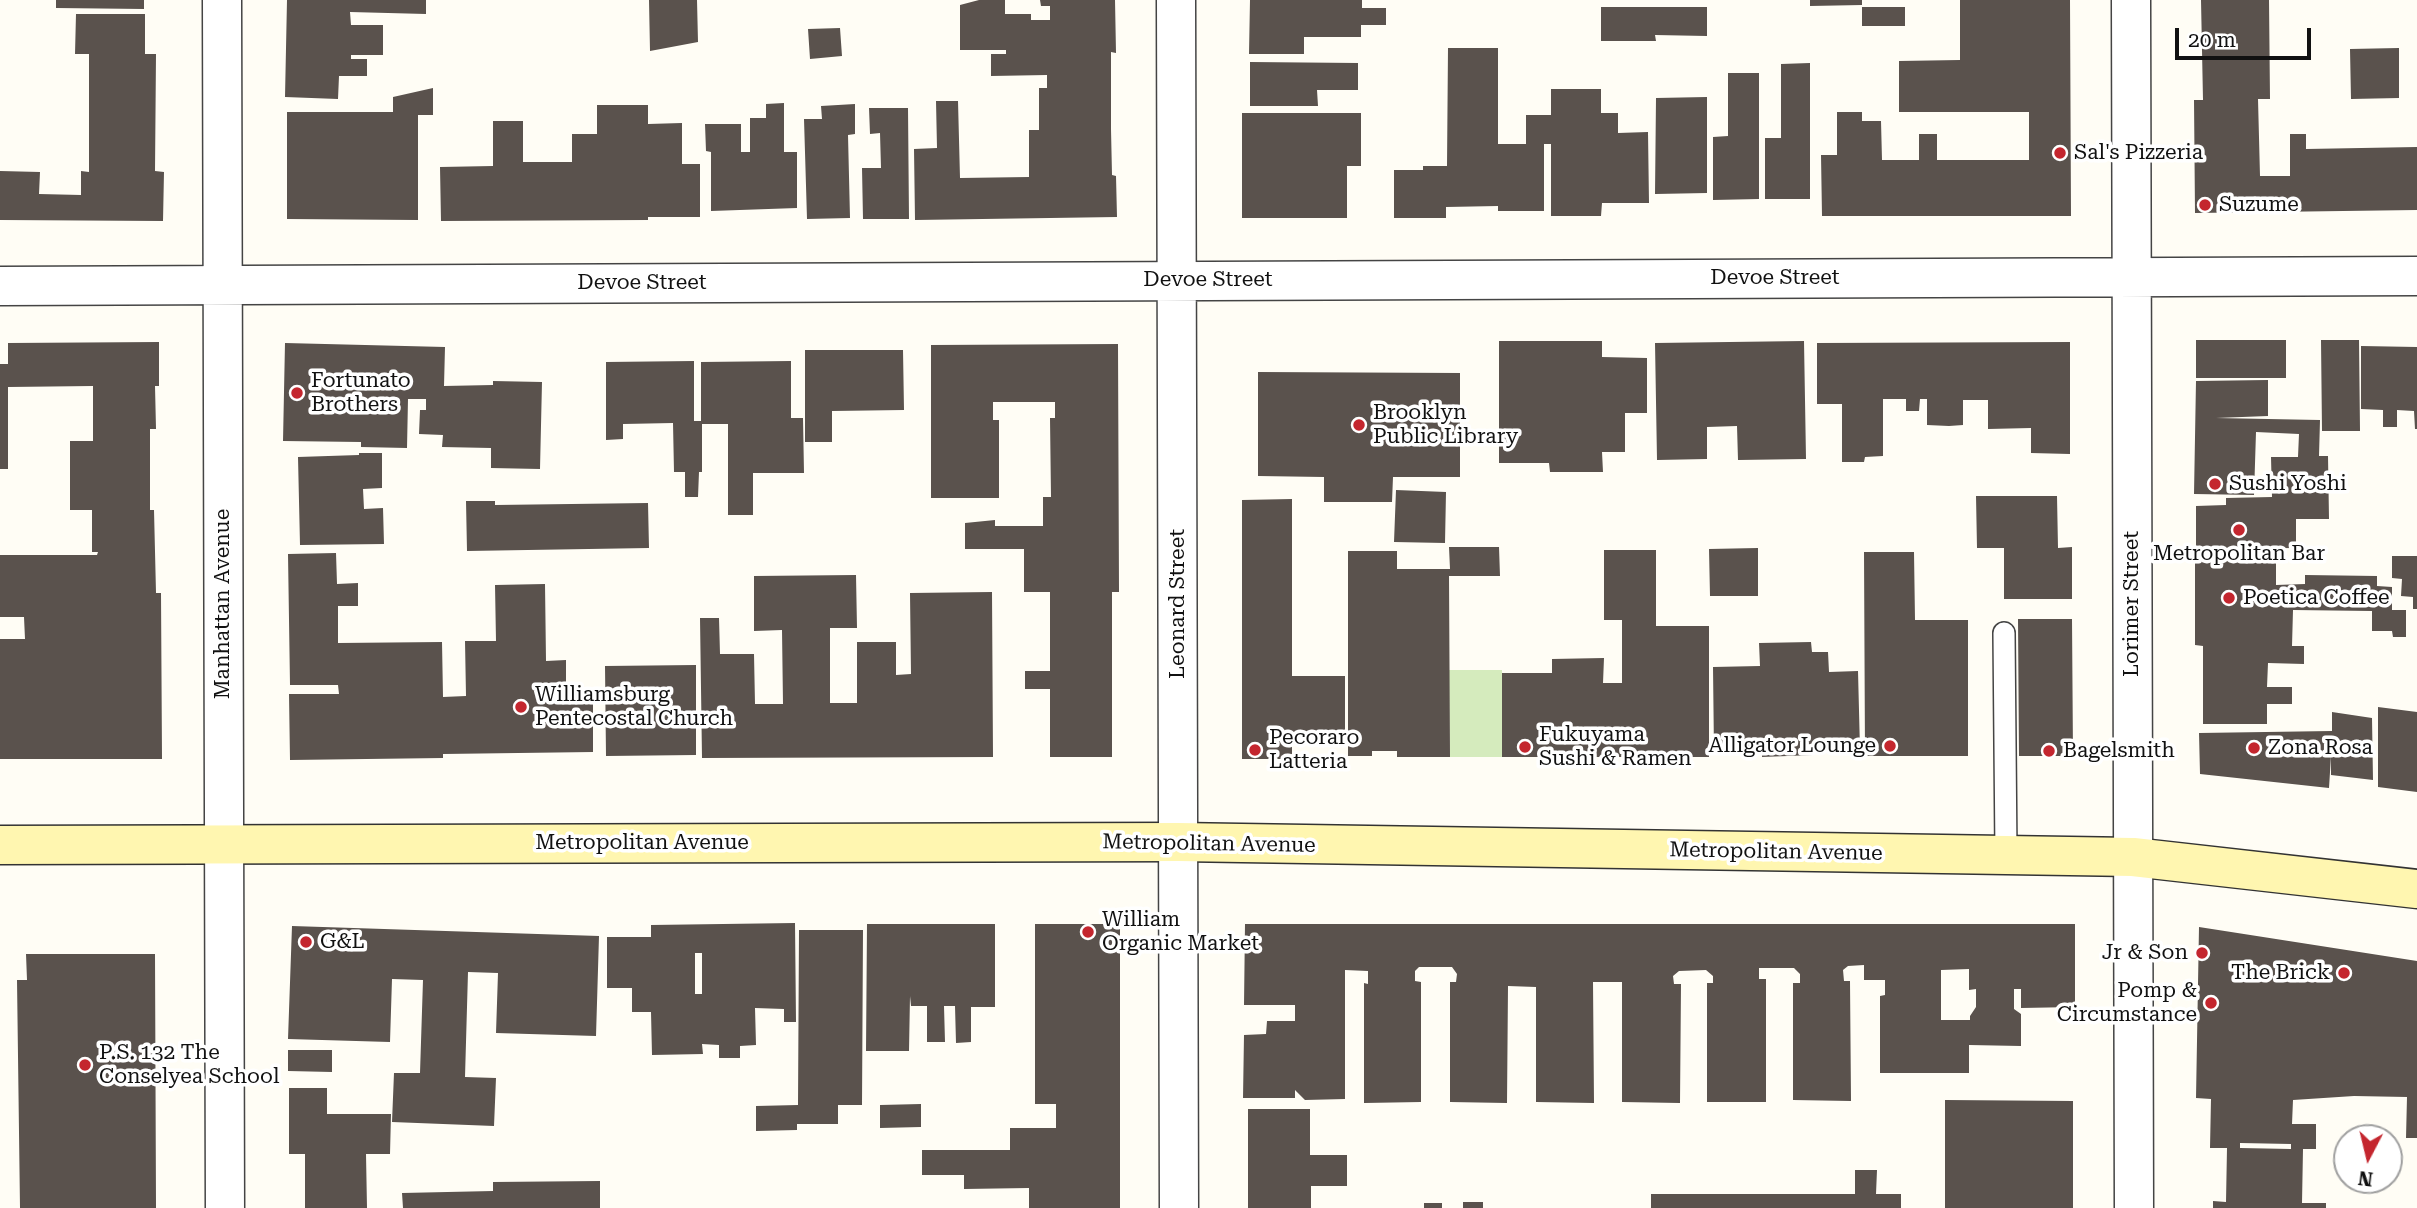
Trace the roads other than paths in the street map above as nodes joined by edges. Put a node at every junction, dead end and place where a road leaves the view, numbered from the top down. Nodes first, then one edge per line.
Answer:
1 (222, 0) edge
2 (1176, 0) edge
3 (2131, 0) edge
4 (2417, 276) edge
5 (2131, 278) junction
6 (1177, 280) junction
7 (222, 285) junction
8 (0, 286) edge
9 (2004, 633) dead end
10 (1178, 842) junction
11 (223, 844) junction
12 (0, 845) edge
13 (2006, 855) junction
14 (2133, 857) junction
15 (2417, 890) edge
16 (225, 1208) edge
17 (1178, 1208) edge
18 (2134, 1208) edge

1 - 7 street, Manhattan Avenue
2 - 6 street, Leonard Street
3 - 5 street, Lorimer Street
4 - 5 street, Devoe Street
5 - 6 street, Devoe Street
5 - 14 street, Lorimer Street
6 - 7 street, Devoe Street
6 - 10 street, Leonard Street
7 - 8 street, Devoe Street
7 - 11 street, Manhattan Avenue
9 - 13 lane
10 - 11 main road, Metropolitan Avenue
10 - 13 main road, Metropolitan Avenue
10 - 17 street, Leonard Street
11 - 12 main road, Metropolitan Avenue
11 - 16 street, Manhattan Avenue
13 - 14 main road, Metropolitan Avenue
14 - 15 main road, Metropolitan Avenue
14 - 18 street, Lorimer Street

